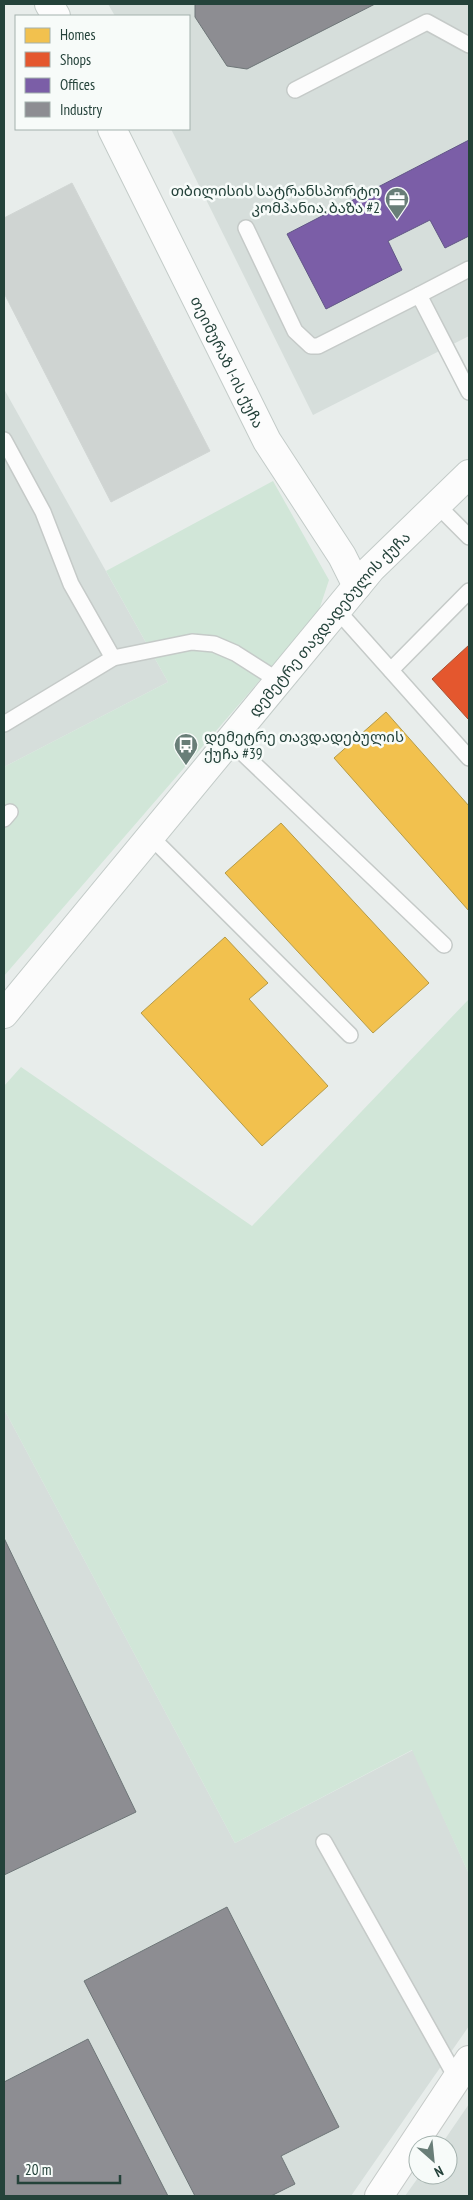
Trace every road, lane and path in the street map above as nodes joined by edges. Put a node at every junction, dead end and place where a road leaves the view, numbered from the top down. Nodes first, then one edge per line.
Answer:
1 (49, 4) edge
2 (55, 15) edge
3 (469, 45) edge
4 (296, 90) dead end
5 (112, 130) edge
6 (246, 228) dead end
7 (469, 268) edge
8 (419, 295) junction
9 (469, 392) edge
10 (4, 440) edge
11 (469, 474) edge
12 (437, 505) junction
13 (469, 537) edge
14 (357, 586) junction
15 (469, 591) edge
16 (337, 610) junction
17 (113, 658) junction
18 (391, 670) junction
19 (279, 681) junction
20 (4, 724) edge
21 (229, 740) junction
22 (466, 748) edge
23 (150, 836) junction
24 (444, 945) dead end
25 (4, 1014) edge
26 (350, 1035) dead end
27 (324, 1842) dead end
28 (463, 2070) edge
29 (381, 2196) edge

1 - 2 main road
3 - 4 lane
5 - 14 main road, თეიმურაზ I-ის ქუჩა
6 - 8 lane
7 - 8 lane
8 - 9 lane
10 - 17 lane
11 - 12 main road, დემეტრე თავდადებულის ქუჩა
12 - 13 lane
12 - 14 main road, დემეტრე თავდადებულის ქუჩა
14 - 16 main road, დემეტრე თავდადებულის ქუჩა
15 - 18 lane
16 - 18 lane
16 - 19 main road, დემეტრე თავდადებულის ქუჩა
17 - 19 lane
17 - 20 lane
18 - 22 lane
19 - 21 main road, დემეტრე თავდადებულის ქუჩა
21 - 23 main road, დემეტრე თავდადებულის ქუჩა
21 - 24 lane
23 - 25 main road, დემეტრე თავდადებულის ქუჩა
23 - 26 lane
27 - 28 lane
28 - 29 main road

